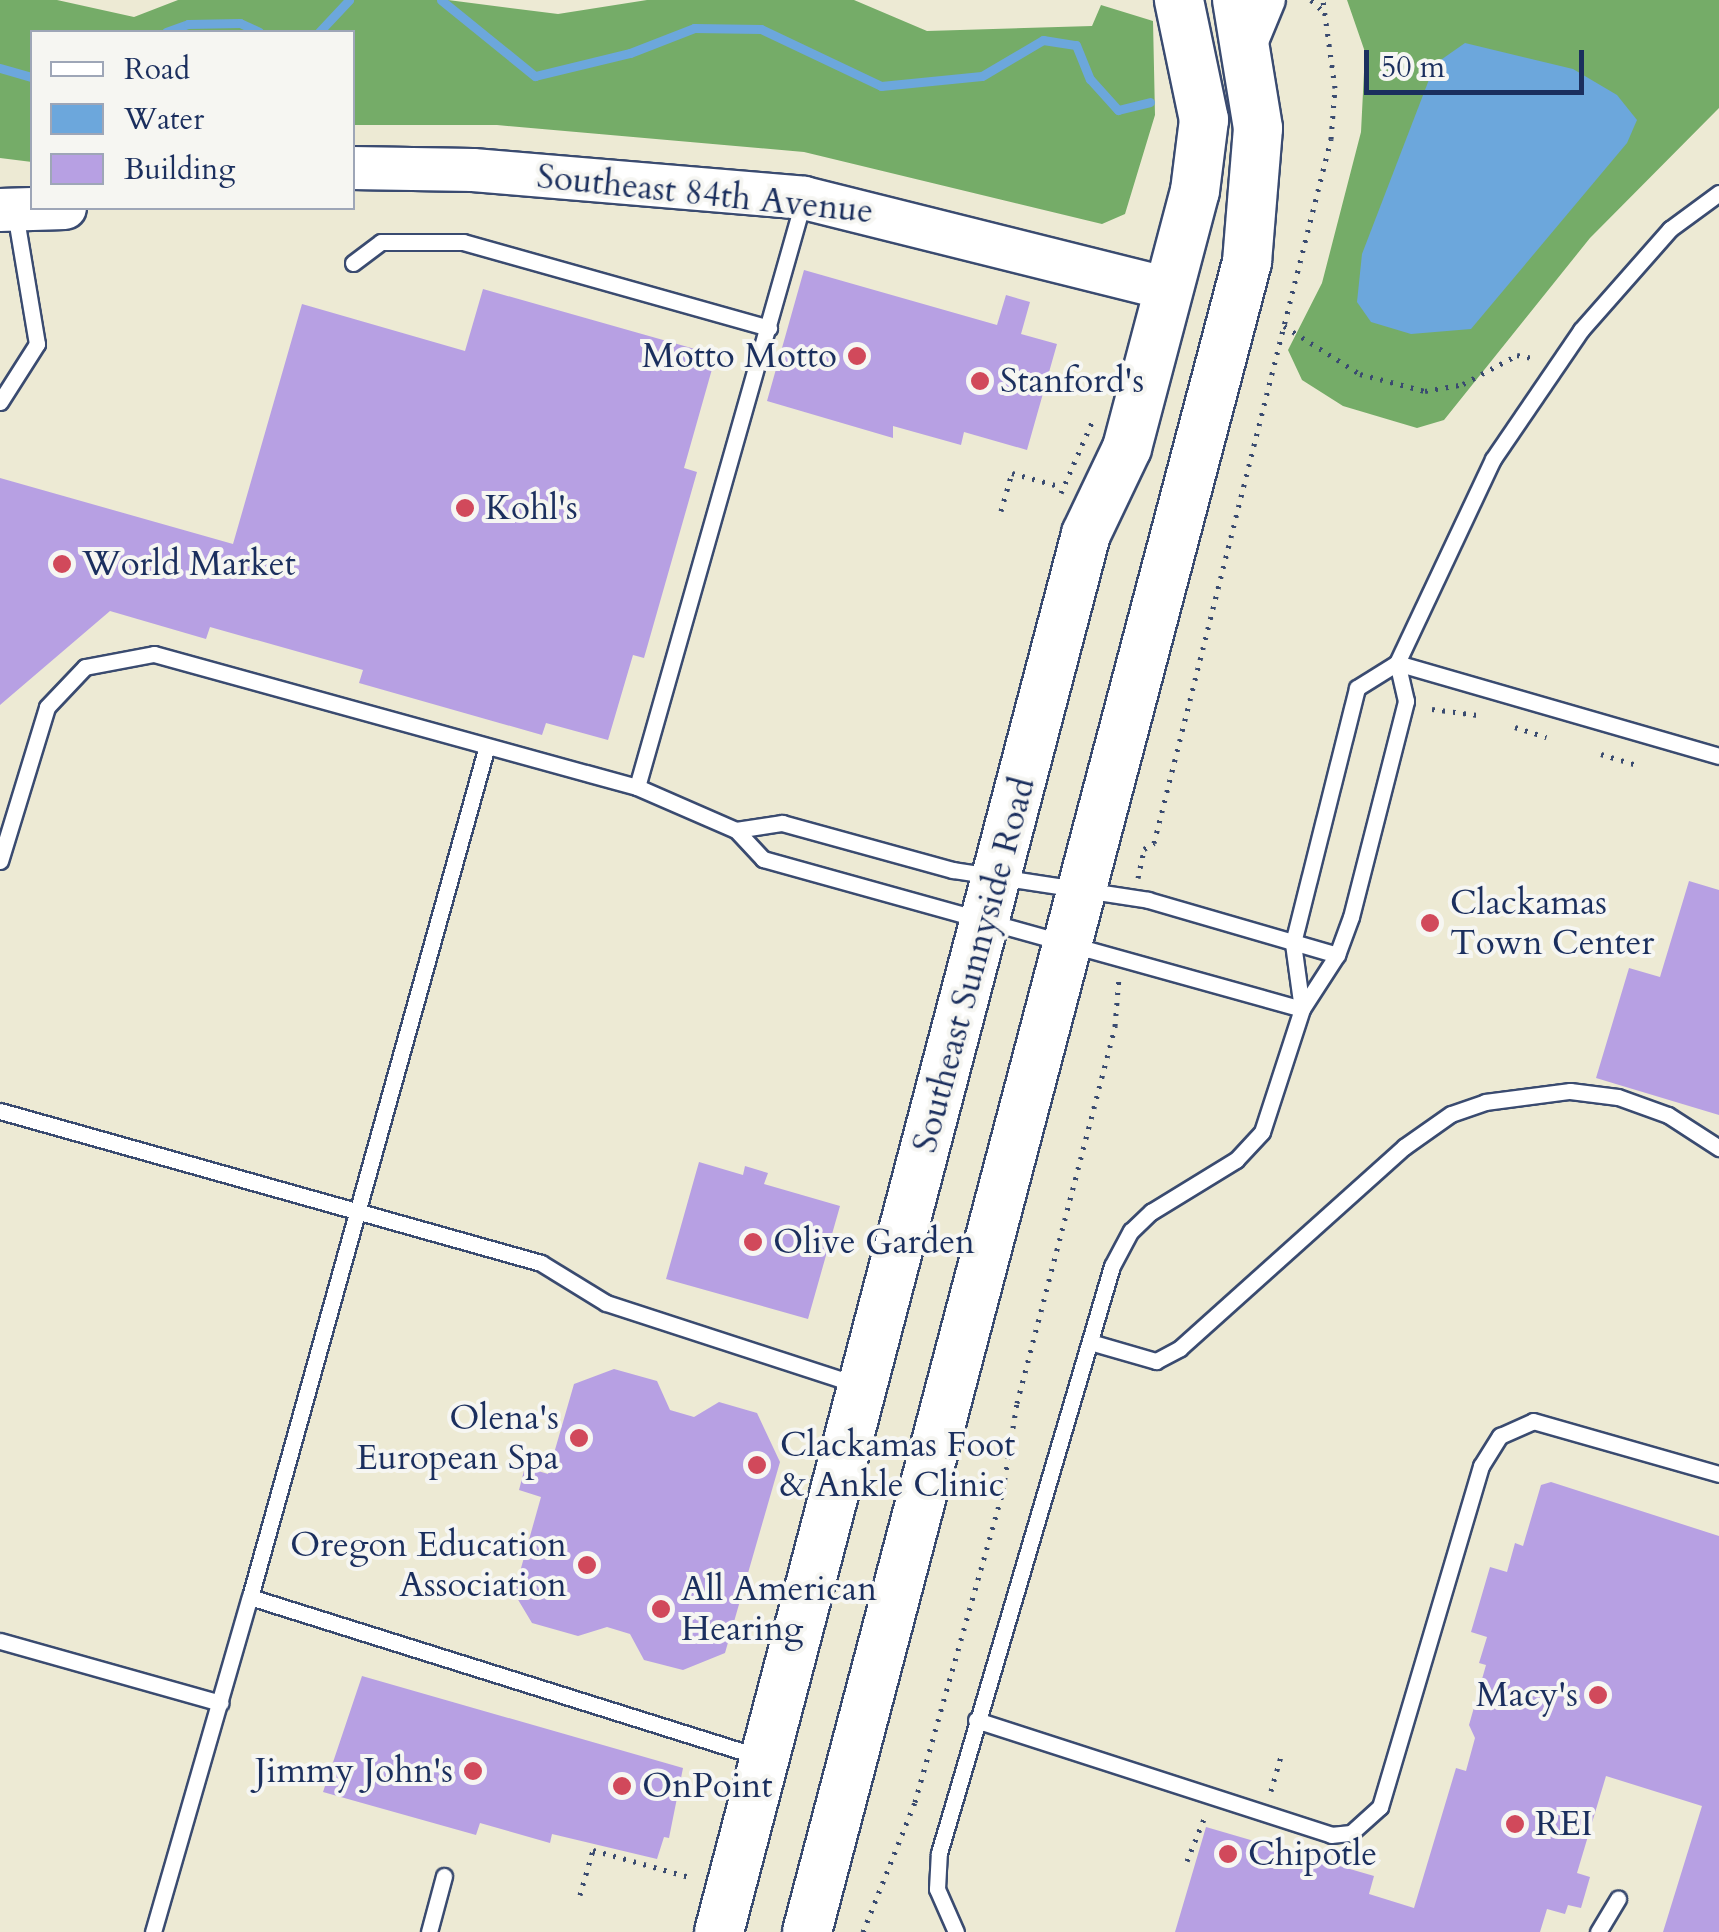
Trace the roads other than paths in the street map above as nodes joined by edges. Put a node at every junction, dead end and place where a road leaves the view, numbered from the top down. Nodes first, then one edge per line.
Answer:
1 (1179, 0) edge
2 (1237, 0) edge
3 (1270, 0) edge
4 (1250, 51) junction
5 (355, 168) edge
6 (1719, 193) edge
7 (804, 198) junction
8 (7, 211) edge
9 (354, 263) dead end
10 (1168, 289) junction
11 (769, 328) junction
12 (0, 402) edge
13 (1397, 664) junction
14 (487, 746) junction
15 (1719, 756) edge
16 (637, 786) junction
17 (736, 830) junction
18 (0, 861) edge
19 (1082, 890) junction
20 (991, 898) junction
21 (1068, 943) junction
22 (1292, 943) junction
23 (1337, 955) junction
24 (1302, 1009) junction
25 (0, 1111) edge
26 (1719, 1148) edge
27 (357, 1211) junction
28 (1090, 1342) junction
29 (862, 1386) junction
30 (1719, 1474) edge
31 (250, 1597) junction
32 (0, 1641) edge
33 (220, 1702) junction
34 (976, 1720) junction
35 (764, 1759) junction
36 (444, 1876) dead end
37 (1618, 1899) dead end
38 (154, 1932) edge
39 (429, 1932) edge
40 (719, 1932) edge
41 (807, 1932) edge
42 (956, 1932) edge
43 (1598, 1932) edge

1 - 10 main road, Southeast Sunnyside Road
2 - 4 main road
3 - 4 street
4 - 19 main road
5 - 7 street, Southeast 84th Avenue
6 - 13 lane
7 - 10 street, Southeast 84th Avenue
7 - 11 lane
8 - 12 lane
9 - 11 lane
10 - 20 main road, Southeast Sunnyside Road
11 - 16 lane
13 - 15 lane
13 - 22 lane
13 - 23 lane
14 - 16 lane
14 - 18 lane
14 - 27 lane
16 - 17 lane
17 - 20 lane
17 - 20 lane
19 - 20 lane
19 - 21 main road
19 - 22 lane
20 - 21 lane
20 - 29 main road, Southeast Sunnyside Road
21 - 24 lane
21 - 41 main road
22 - 23 lane
22 - 24 lane
23 - 24 lane
24 - 28 lane
25 - 27 lane
26 - 28 lane
27 - 29 lane
27 - 31 lane
28 - 34 lane
29 - 35 main road, Southeast Sunnyside Road
30 - 34 lane
31 - 33 lane
31 - 35 lane
32 - 33 lane
33 - 38 lane
34 - 42 lane
35 - 40 main road, Southeast Sunnyside Road
36 - 39 lane
37 - 43 lane

